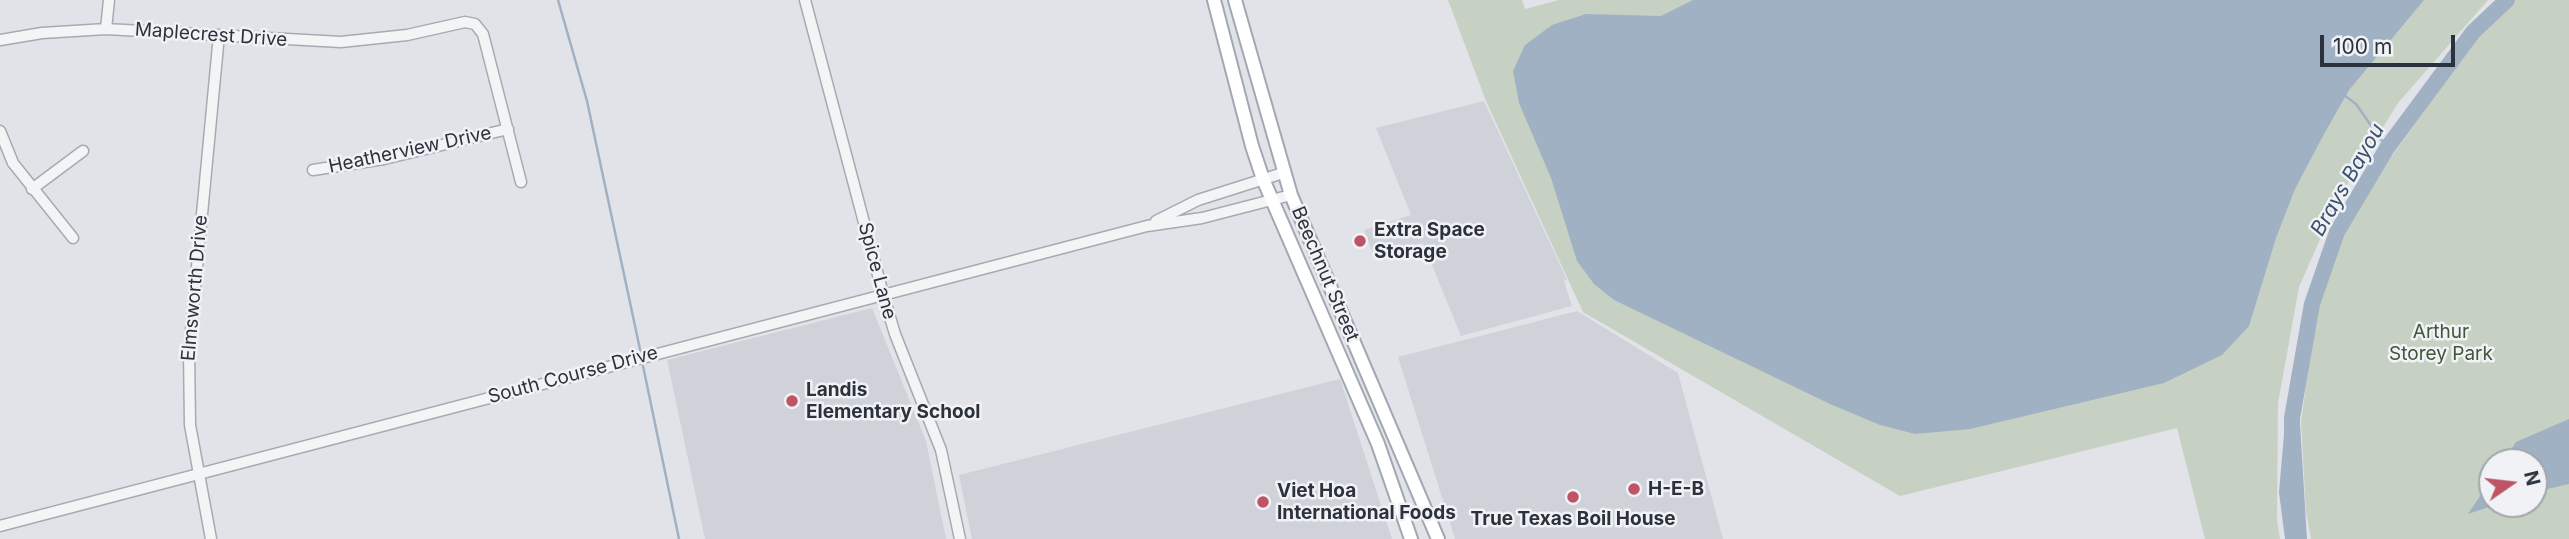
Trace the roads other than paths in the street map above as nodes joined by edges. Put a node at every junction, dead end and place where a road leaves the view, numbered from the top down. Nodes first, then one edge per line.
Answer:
1 (108, 0) edge
2 (805, 0) edge
3 (1214, 0) edge
4 (1235, 0) edge
5 (106, 29) junction
6 (219, 35) junction
7 (0, 40) edge
8 (508, 129) junction
9 (0, 131) edge
10 (83, 151) dead end
11 (313, 170) dead end
12 (1283, 173) junction
13 (1263, 178) junction
14 (521, 183) dead end
15 (32, 189) junction
16 (1291, 195) junction
17 (1272, 201) junction
18 (1147, 226) junction
19 (73, 238) dead end
20 (883, 294) junction
21 (1368, 373) junction
22 (1352, 382) junction
23 (201, 472) junction
24 (1430, 516) junction
25 (1407, 524) junction
26 (0, 526) edge
27 (211, 539) edge
28 (960, 539) edge
29 (1411, 539) edge
30 (1438, 539) edge

1 - 5 street
2 - 20 street, Spice Lane
3 - 13 main road, Beechnut Street
4 - 12 main road, Beechnut Street
5 - 6 street, Maplecrest Drive
5 - 7 street, Maplecrest Drive
6 - 8 street, Maplecrest Drive
6 - 23 street, Elmsworth Drive
8 - 11 street, Heatherview Drive
8 - 14 street
9 - 15 street
10 - 15 street
12 - 13 street, South Course Drive
12 - 16 main road, Beechnut Street
13 - 17 main road, Beechnut Street
13 - 18 street, South Course Drive
15 - 19 street
16 - 17 street, South Course Drive
16 - 21 main road, Beechnut Street
17 - 18 street, South Course Drive
17 - 22 main road, Beechnut Street
18 - 20 street, South Course Drive
20 - 23 street, South Course Drive
20 - 28 street, Spice Lane
21 - 22 main road
21 - 24 main road, Beechnut Street
22 - 25 main road, Beechnut Street
23 - 26 street, South Course Drive
23 - 27 street, Elmsworth Drive
24 - 25 main road
24 - 30 main road, Beechnut Street
25 - 29 main road, Beechnut Street

